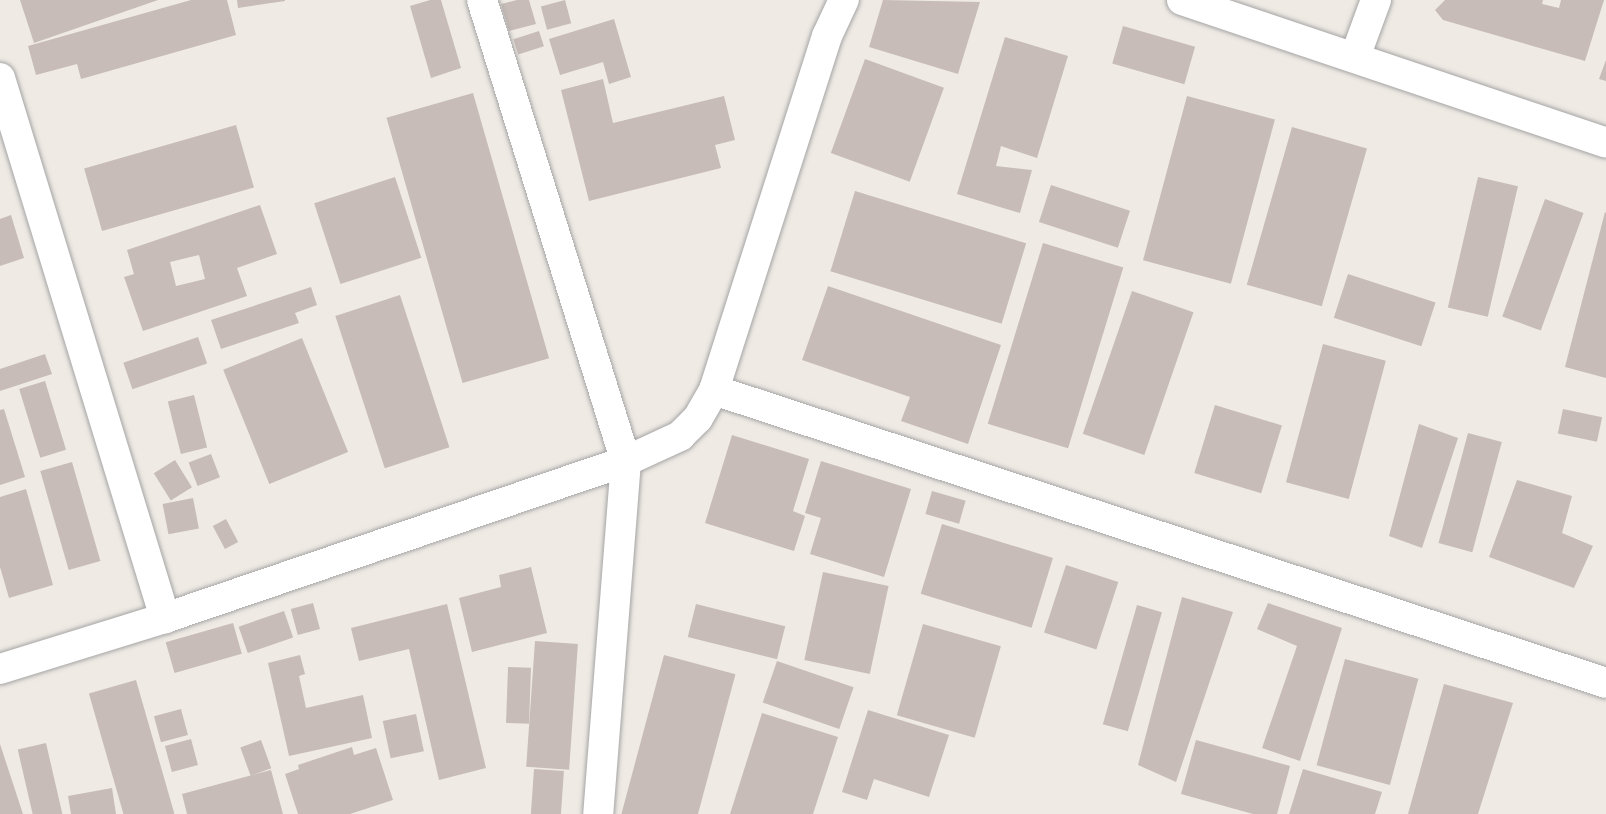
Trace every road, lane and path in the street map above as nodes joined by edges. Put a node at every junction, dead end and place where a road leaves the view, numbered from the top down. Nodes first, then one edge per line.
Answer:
1 (482, 0) edge
2 (844, 0) edge
3 (1182, 0) edge
4 (1376, 0) edge
5 (1355, 57) junction
6 (0, 78) edge
7 (1606, 143) edge
8 (714, 390) junction
9 (626, 461) junction
10 (165, 618) junction
11 (0, 669) edge
12 (1606, 683) edge
13 (598, 814) edge

1 - 9 street
2 - 8 street
3 - 5 street
4 - 5 street
5 - 7 street
6 - 10 street
8 - 9 street
8 - 12 street
9 - 10 street
9 - 13 street
10 - 11 street

